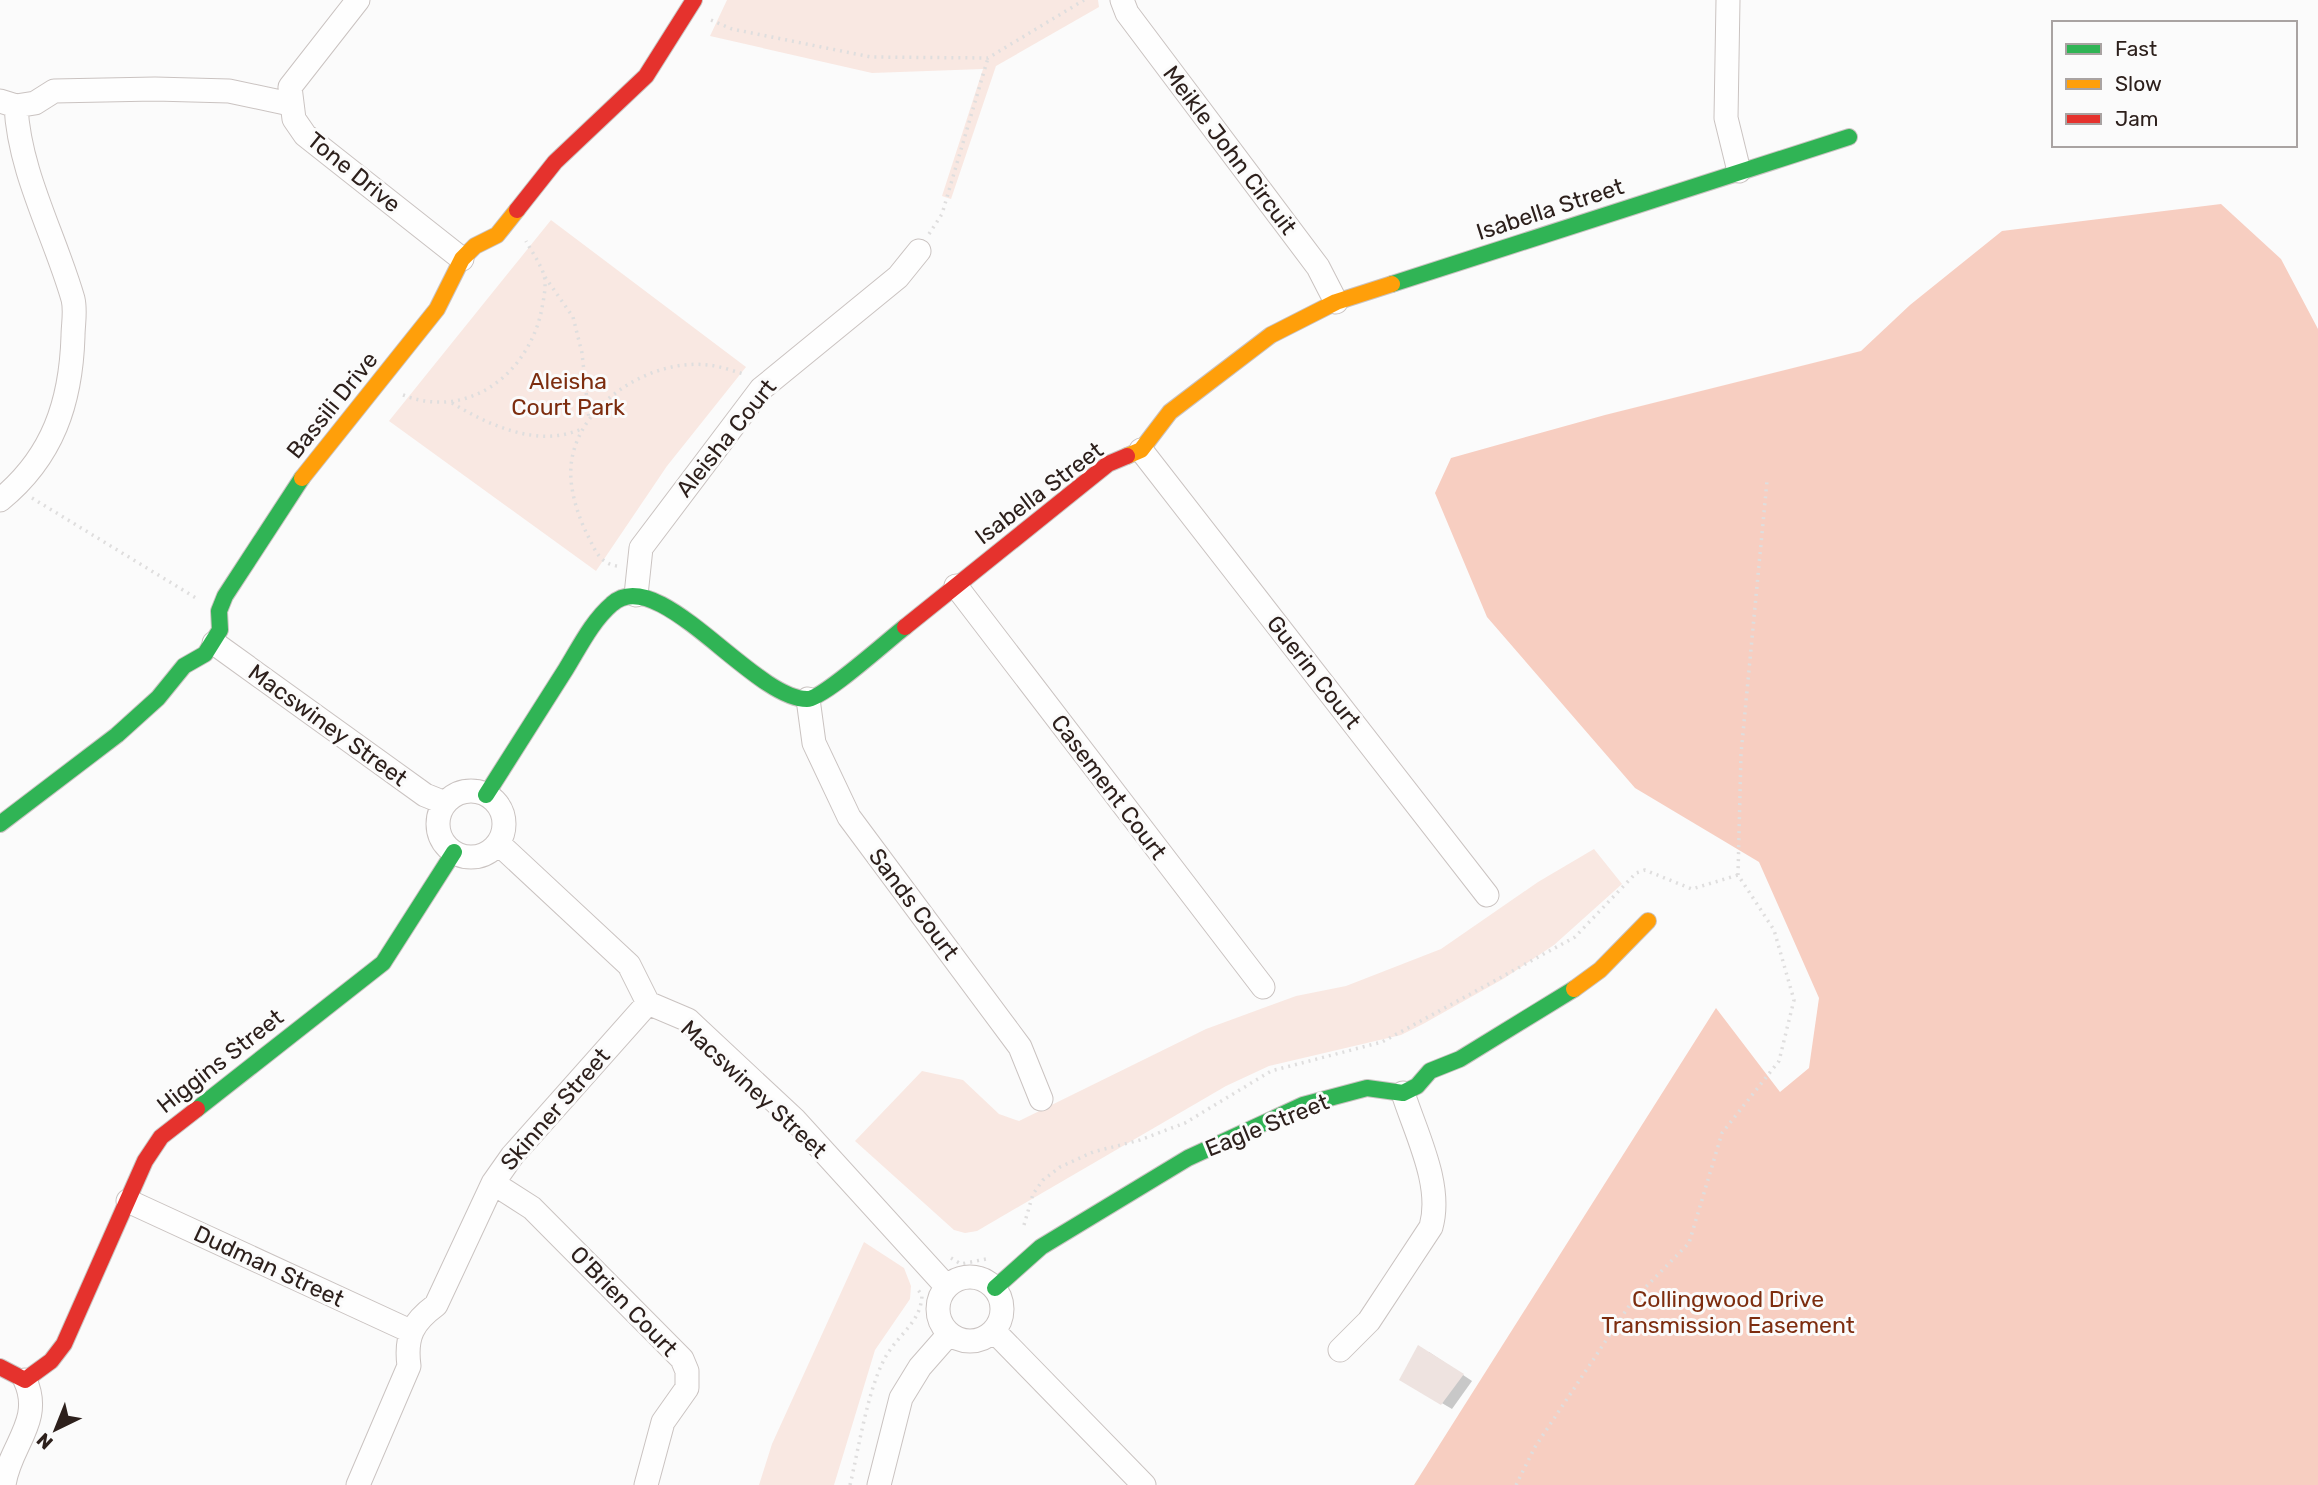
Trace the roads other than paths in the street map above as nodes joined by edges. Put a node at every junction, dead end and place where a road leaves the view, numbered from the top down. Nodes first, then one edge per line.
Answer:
1 (358, 0) edge
2 (1122, 0) edge
3 (1728, 0) edge
4 (692, 5) edge
5 (8, 104) edge
6 (290, 104) junction
7 (1849, 137) dead end
8 (1739, 172) junction
9 (919, 251) road end
10 (462, 259) junction
11 (1336, 302) junction
12 (1141, 450) junction
13 (8, 494) edge
14 (956, 586) junction
15 (636, 596) junction
16 (214, 643) junction
17 (808, 699) junction
18 (486, 795) junction
19 (445, 803) junction
20 (0, 824) edge
21 (498, 843) junction
22 (454, 852) junction
23 (1487, 895) dead end
24 (1648, 921) dead end
25 (1263, 987) dead end
26 (648, 1003) junction
27 (1403, 1093) junction
28 (1041, 1099) dead end
29 (493, 1183) junction
30 (128, 1201) junction
31 (947, 1287) junction
32 (995, 1288) junction
33 (410, 1331) junction
34 (994, 1331) junction
35 (949, 1334) junction
36 (1340, 1350) dead end
37 (0, 1367) edge
38 (25, 1380) junction
39 (5, 1485) edge
40 (358, 1485) edge
41 (646, 1485) edge
42 (878, 1485) edge
43 (1144, 1485) edge

1 - 6 street
2 - 11 street, Meikle John Circuit
3 - 8 street
4 - 10 street, Bassili Drive
5 - 6 street
5 - 13 street
6 - 10 street, Tone Drive
7 - 8 street, Isabella Street
8 - 11 street, Isabella Street
9 - 15 street, Aleisha Court
10 - 16 street, Bassili Drive
11 - 12 street, Isabella Street
12 - 14 street, Isabella Street
12 - 23 street, Guerin Court
14 - 17 street, Isabella Street
14 - 25 street, Casement Court
15 - 17 street
15 - 18 street
16 - 19 street, Macswiney Street
16 - 20 street
17 - 28 street, Sands Court
18 - 19 street
18 - 21 street
19 - 22 street
21 - 22 street
21 - 26 street
22 - 30 street, Higgins Street
24 - 27 street
26 - 29 street, Skinner Street
26 - 31 street, Macswiney Street
27 - 32 street, Eagle Street
27 - 36 street
29 - 33 street, Skinner Street
29 - 41 street, O'Brien Court
30 - 33 street, Dudman Street
30 - 38 street, Higgins Street
31 - 32 street
31 - 35 street
32 - 34 street
33 - 40 street
34 - 35 street
34 - 43 street
35 - 42 street
37 - 38 street
38 - 39 street

